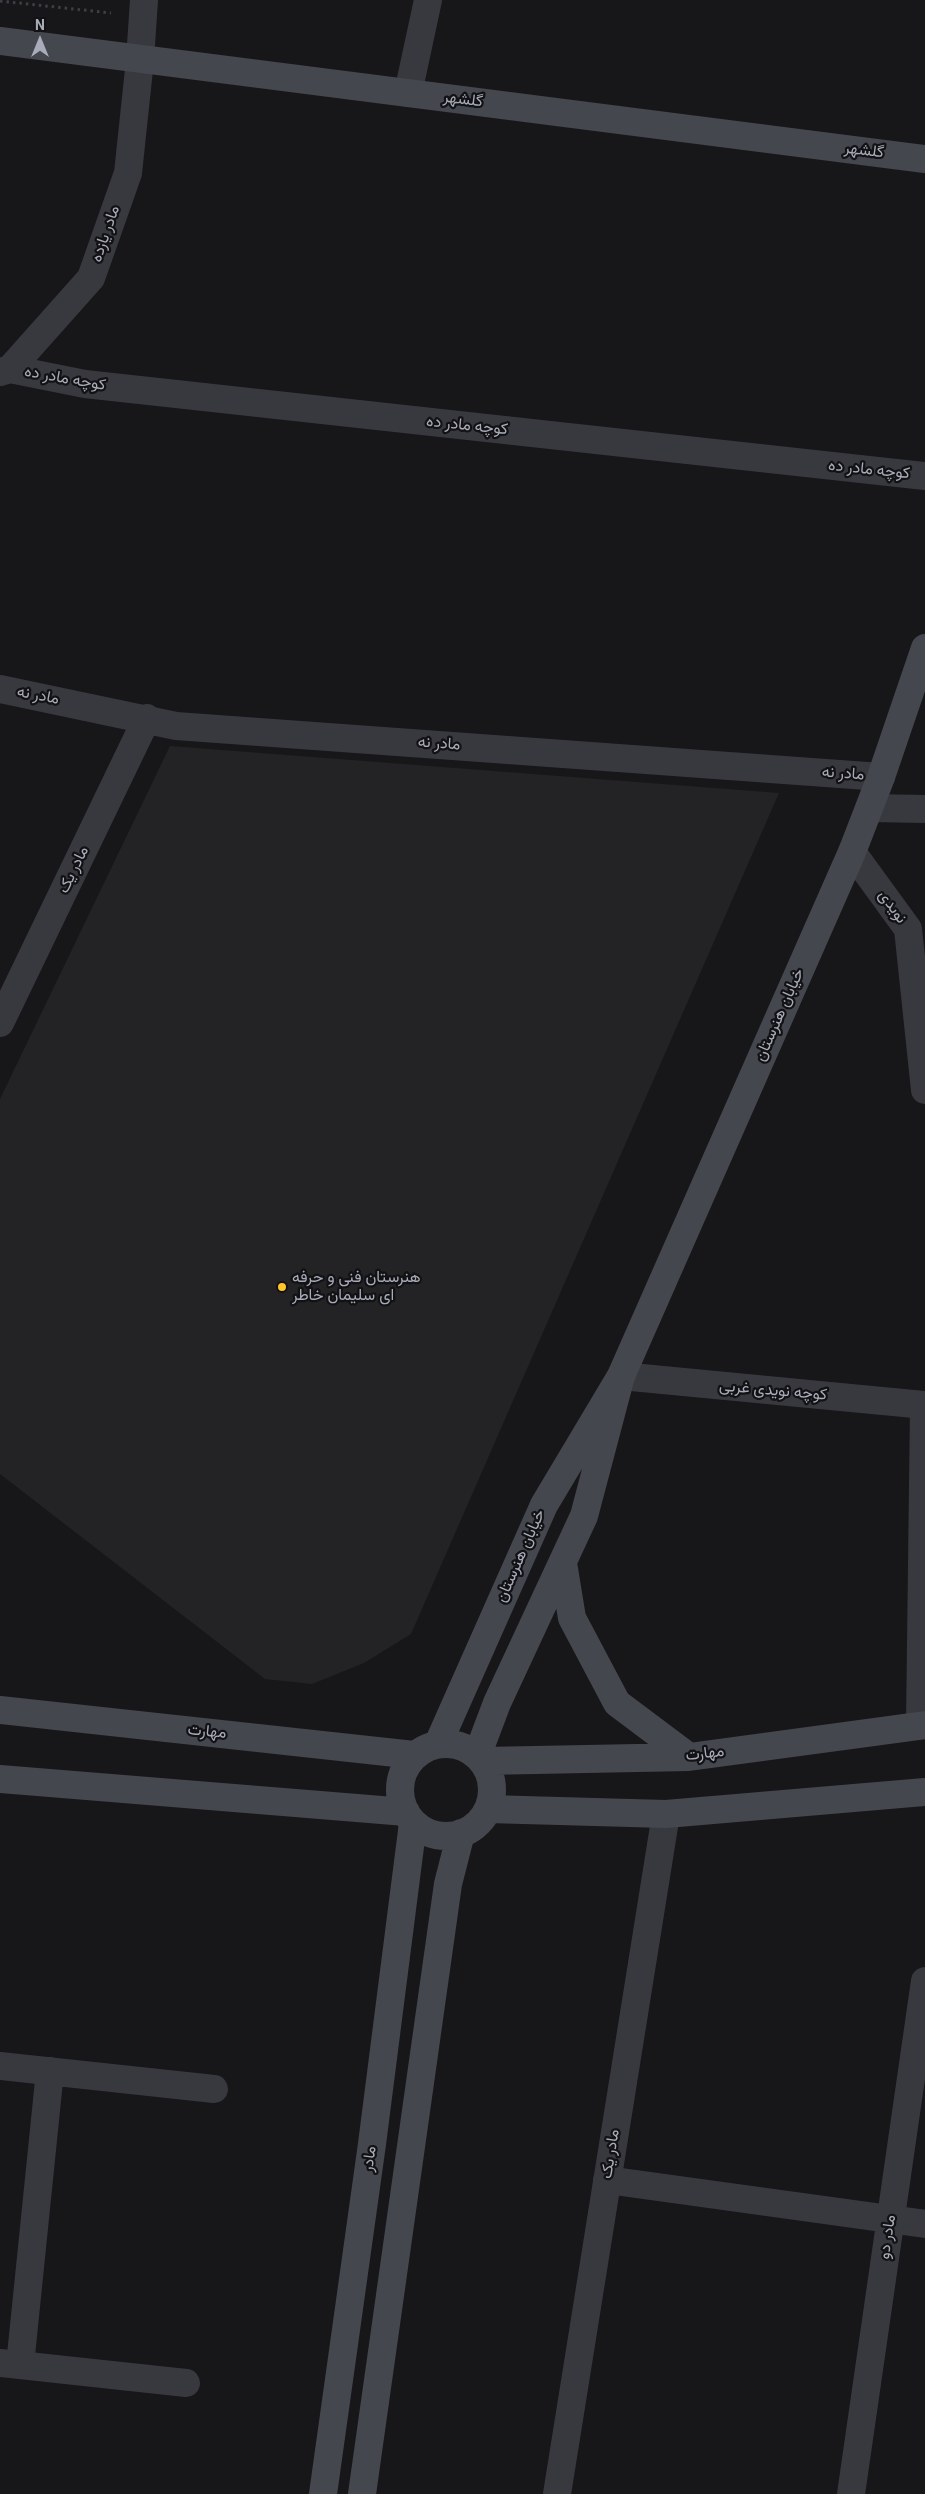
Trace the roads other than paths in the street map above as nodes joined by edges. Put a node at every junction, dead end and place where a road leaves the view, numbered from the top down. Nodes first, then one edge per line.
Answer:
1 (428, 0) edge
2 (143, 8) edge
3 (0, 41) edge
4 (140, 60) junction
5 (408, 93) junction
6 (925, 159) edge
7 (5, 370) edge
8 (925, 476) edge
9 (925, 648) edge
10 (0, 689) edge
11 (147, 718) junction
12 (881, 777) junction
13 (870, 808) junction
14 (925, 809) edge
15 (852, 852) junction
16 (0, 1022) edge
17 (925, 1090) edge
18 (621, 1376) junction
19 (925, 1405) edge
20 (563, 1563) junction
21 (0, 1710) edge
22 (922, 1725) edge
23 (426, 1749) junction
24 (689, 1757) junction
25 (480, 1759) junction
26 (0, 1779) edge
27 (925, 1792) edge
28 (488, 1809) junction
29 (666, 1814) junction
30 (410, 1818) junction
31 (461, 1833) junction
32 (925, 1981) edge
33 (0, 2066) edge
34 (50, 2071) junction
35 (214, 2089) dead end
36 (607, 2180) junction
37 (891, 2220) junction
38 (925, 2224) edge
39 (10, 2364) edge
40 (186, 2383) dead end
41 (323, 2494) edge
42 (362, 2494) edge
43 (557, 2494) edge
44 (851, 2494) edge

1 - 5 street
2 - 4 street, مادر یازده
3 - 4 main road, گلشهر
4 - 5 main road, گلشهر
4 - 7 street, مادر یازده
5 - 6 main road, گلشهر
7 - 8 street, کوچه مادر ده
9 - 12 main road, خیابان هنرستان
10 - 11 street, مادر نه
11 - 12 street, مادر نه
11 - 16 street, مادر یک
12 - 13 main road, خیابان هنرستان
13 - 14 street
13 - 15 main road, خیابان هنرستان
15 - 17 street, نویدی
15 - 18 main road, خیابان هنرستان
18 - 19 street, کوچه نویدی غربی
18 - 20 main road, خیابان هنرستان
18 - 23 main road, خیابان هنرستان
19 - 22 street
20 - 24 main road
20 - 25 main road, خیابان هنرستان
21 - 23 main road, مهارت
22 - 24 main road, مهارت
23 - 25 main road
23 - 30 main road
24 - 25 main road, مهارت
25 - 28 main road
26 - 30 main road
27 - 29 main road
28 - 29 main road
28 - 31 main road
29 - 36 street, مادر یک
30 - 31 main road
30 - 41 main road, مادر
31 - 42 main road
32 - 37 street, مادر دو
33 - 34 street
34 - 35 street
34 - 39 street
36 - 37 street
36 - 43 street, مادر یک
37 - 38 street
37 - 44 street, مادر دو
39 - 40 street

